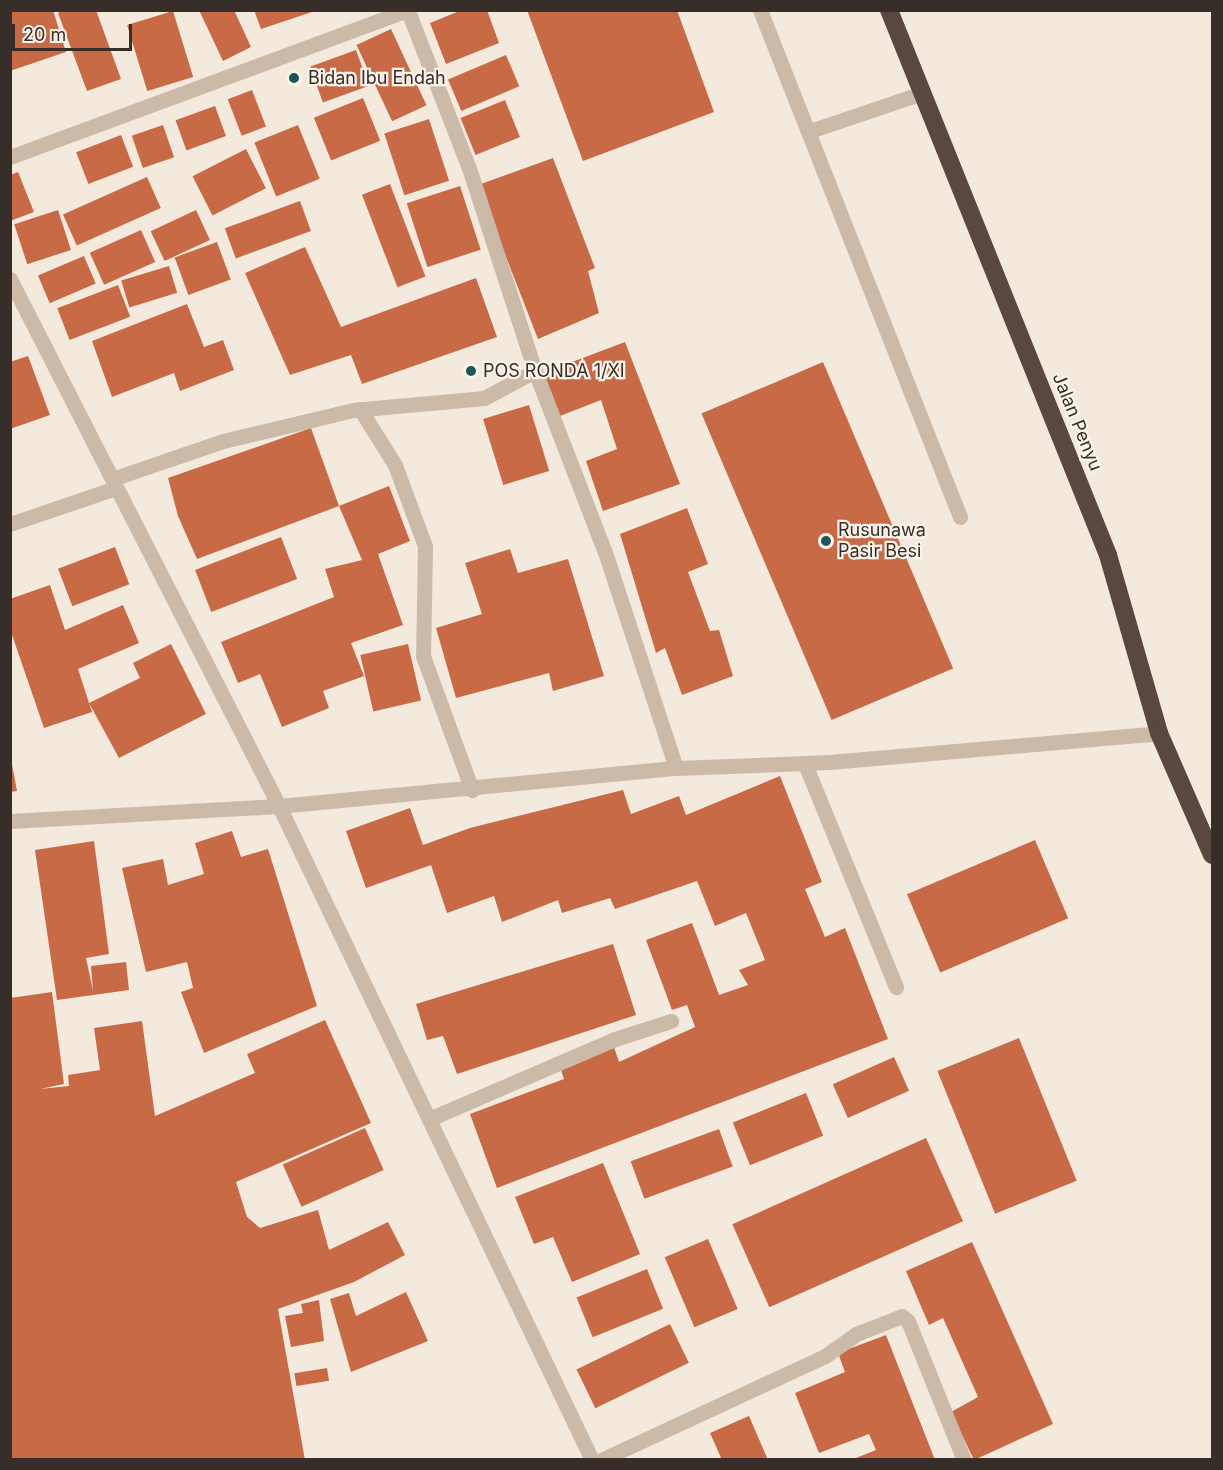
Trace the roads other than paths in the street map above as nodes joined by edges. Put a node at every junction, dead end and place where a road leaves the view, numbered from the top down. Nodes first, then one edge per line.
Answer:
1 (760, 10) edge
2 (889, 10) edge
3 (407, 11) edge
4 (922, 93) junction
5 (810, 131) junction
6 (10, 157) edge
7 (10, 279) edge
8 (535, 371) junction
9 (360, 410) junction
10 (114, 484) junction
11 (960, 517) dead end
12 (10, 524) edge
13 (1159, 733) junction
14 (805, 764) junction
15 (676, 768) junction
16 (472, 790) junction
17 (279, 806) junction
18 (10, 821) edge
19 (1212, 855) edge
20 (896, 987) dead end
21 (671, 1021) dead end
22 (429, 1119) junction
23 (592, 1460) edge
24 (601, 1460) edge
25 (964, 1460) edge

1 - 5 street
2 - 4 highway, Jalan Penyu
3 - 6 street
3 - 8 street
4 - 5 street
4 - 13 highway, Jalan Penyu
5 - 11 street
7 - 10 street
8 - 9 street
8 - 15 street
9 - 10 street
9 - 16 street
10 - 12 street
10 - 17 street
13 - 14 street
13 - 19 highway, Jalan Penyu
14 - 15 street
14 - 20 street
15 - 16 street
16 - 17 street
17 - 18 street
17 - 22 street
21 - 22 street
22 - 23 street
24 - 25 street

